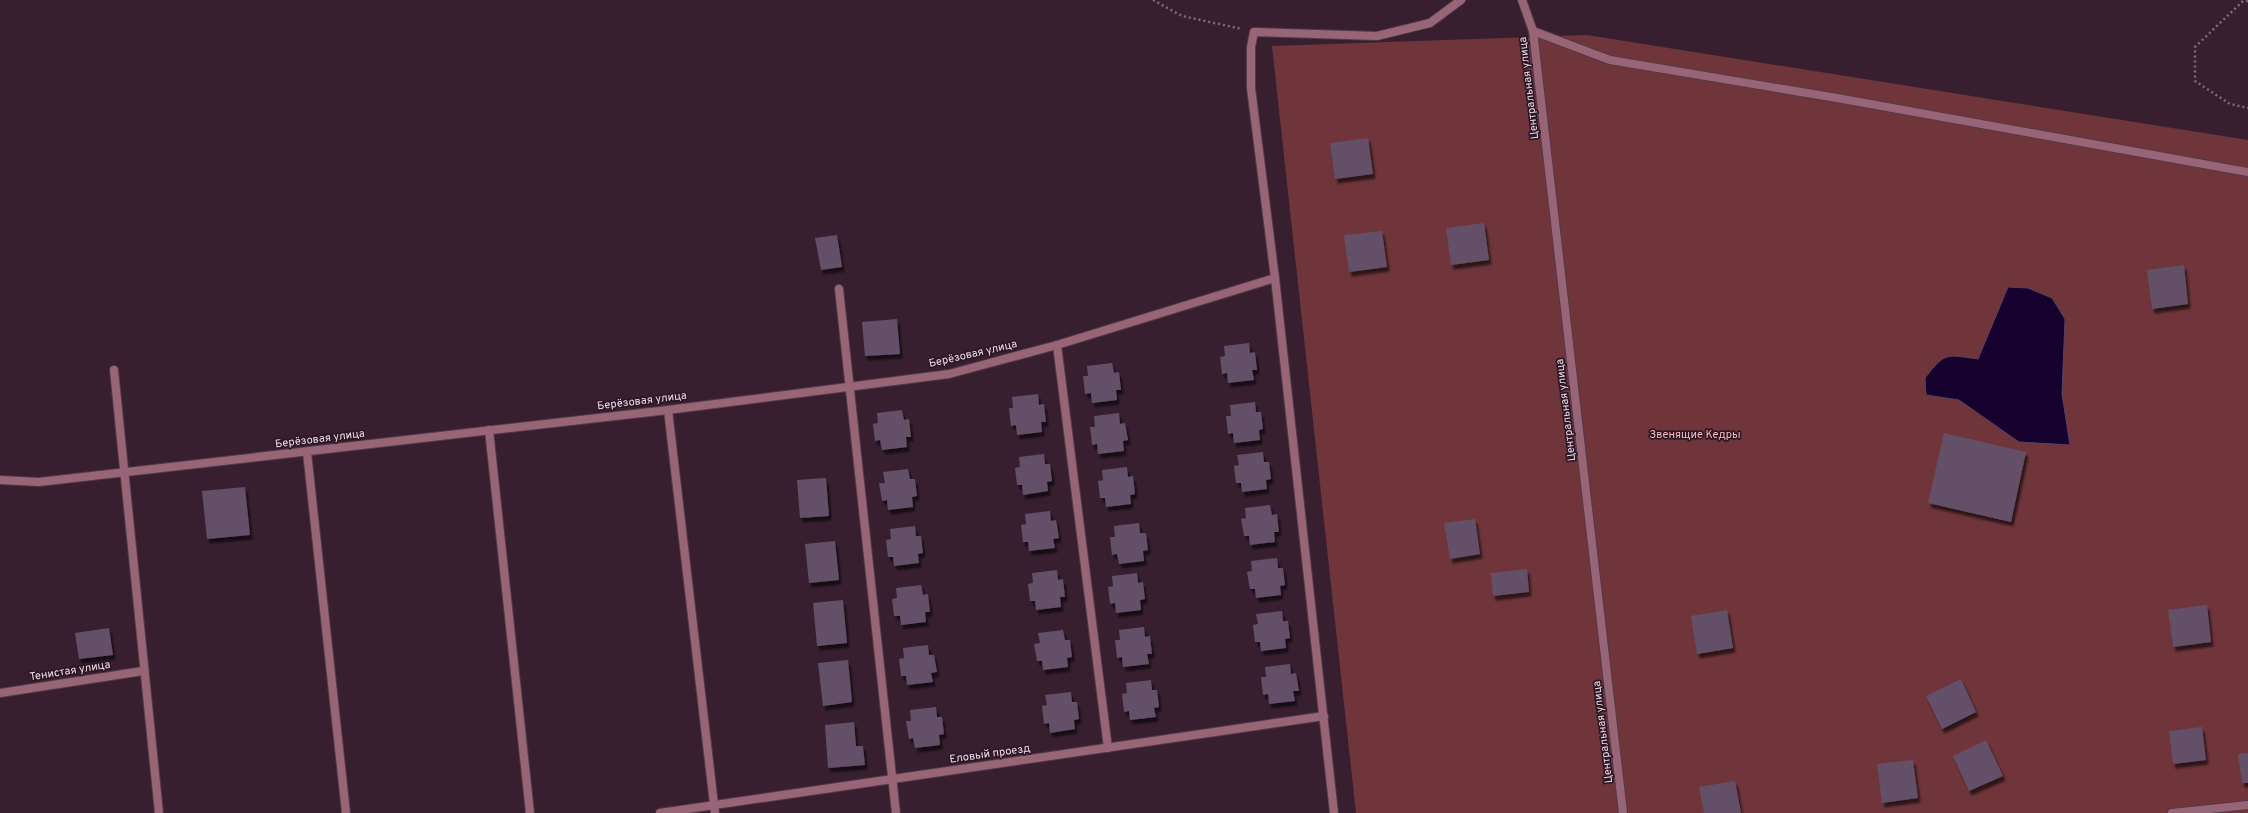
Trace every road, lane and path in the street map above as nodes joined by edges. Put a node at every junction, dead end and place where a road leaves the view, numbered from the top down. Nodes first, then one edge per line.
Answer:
1 (1153, 0) edge
2 (1461, 0) edge
3 (2248, 1) edge
4 (1523, 3) edge
5 (1534, 31) junction
6 (1254, 32) junction
7 (2248, 108) edge
8 (2248, 172) edge
9 (1275, 278) junction
10 (839, 290) dead end
11 (1058, 345) junction
12 (114, 370) dead end
13 (850, 387) junction
14 (668, 410) junction
15 (489, 430) junction
16 (307, 452) junction
17 (123, 473) junction
18 (0, 480) edge
19 (143, 671) junction
20 (0, 693) edge
21 (1324, 716) junction
22 (1108, 748) junction
23 (892, 779) junction
24 (2248, 805) edge
25 (715, 809) edge
26 (158, 813) edge
27 (346, 813) edge
28 (530, 813) edge
29 (660, 813) edge
30 (896, 813) edge
31 (1334, 813) edge
32 (1624, 813) edge
33 (2172, 813) edge

1 - 6 path
2 - 6 street
3 - 7 path
4 - 5 street, Центральная улица
5 - 8 street
5 - 32 street, Центральная улица
6 - 9 street
9 - 11 street, Берёзовая улица
9 - 21 street
10 - 13 street
11 - 13 street, Берёзовая улица
11 - 22 street
12 - 17 street
13 - 14 street, Берёзовая улица
13 - 23 street
14 - 15 street, Берёзовая улица
14 - 25 street
15 - 16 street, Берёзовая улица
15 - 28 street
16 - 17 street, Берёзовая улица
16 - 27 street
17 - 18 street, Берёзовая улица
17 - 19 street
19 - 20 street, Тенистая улица
19 - 26 street
21 - 22 street, Еловый проезд
21 - 31 street
22 - 23 street, Еловый проезд
23 - 25 street, Еловый проезд
23 - 30 street
24 - 33 street
25 - 29 street, Еловый проезд

